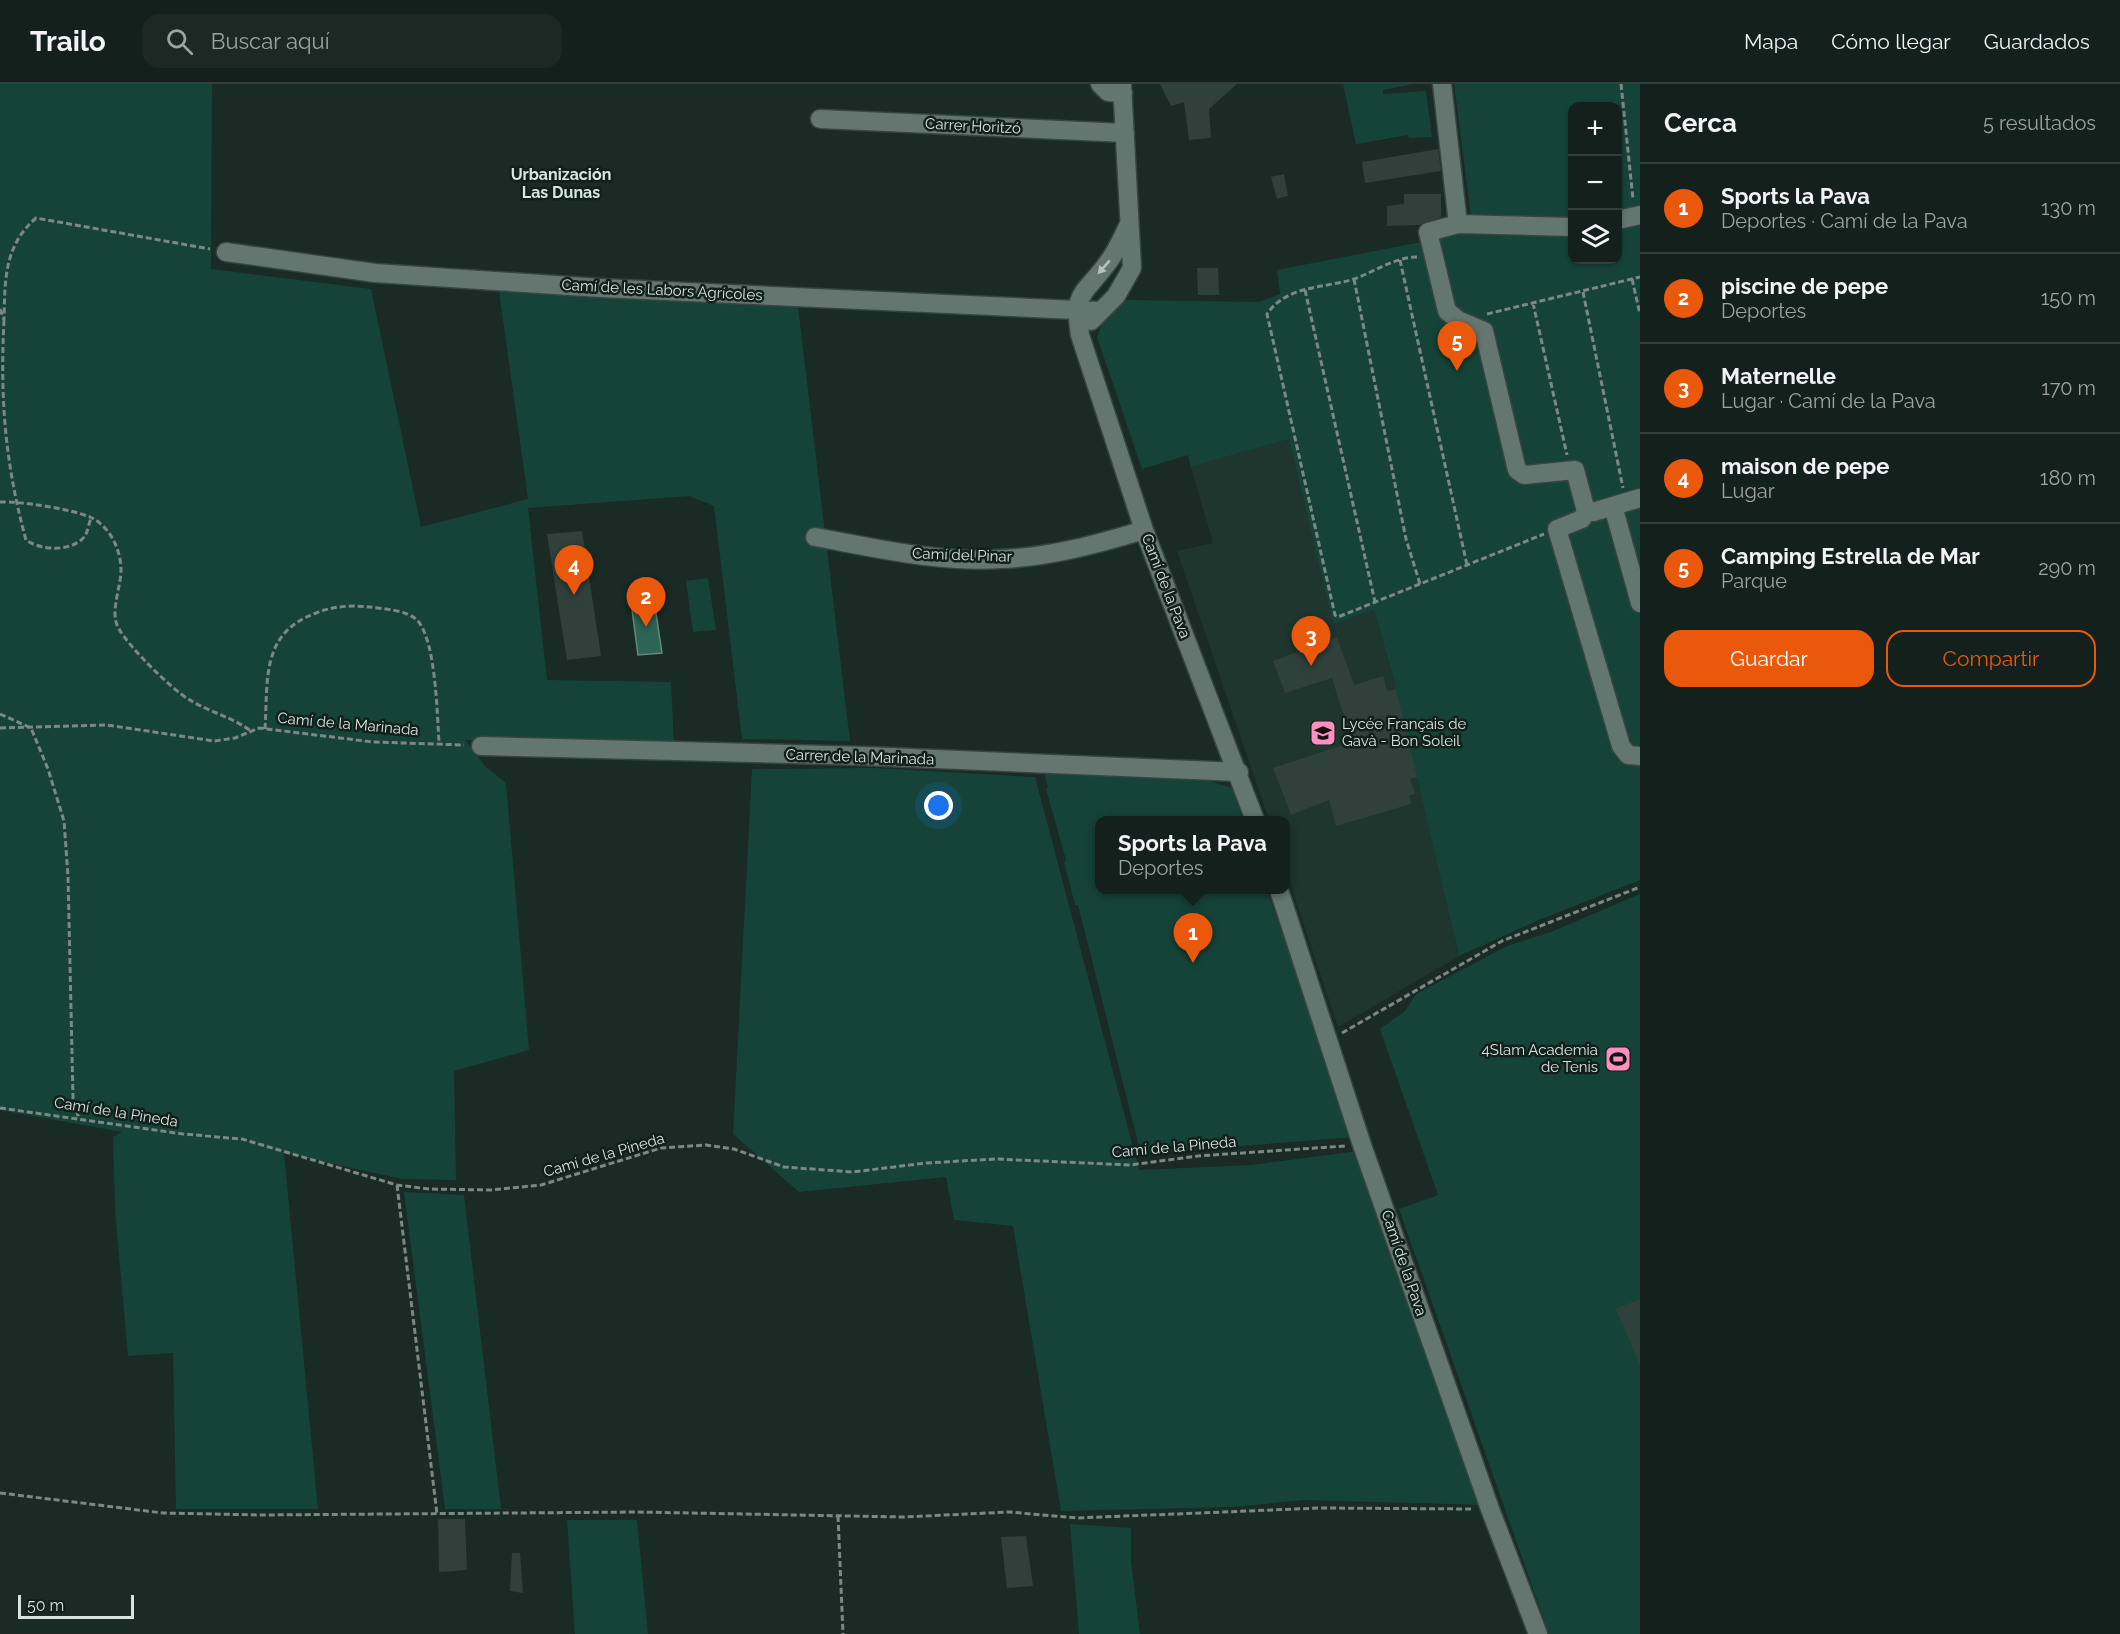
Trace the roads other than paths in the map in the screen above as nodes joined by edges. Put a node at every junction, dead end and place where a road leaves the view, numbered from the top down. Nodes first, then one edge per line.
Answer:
1 (1100, 84) edge
2 (1442, 84) edge
3 (1122, 89) edge
4 (820, 119) dead end
5 (1125, 133) junction
6 (1129, 224) junction
7 (1458, 224) junction
8 (1568, 226) edge
9 (226, 252) road end
10 (1077, 308) junction
11 (1098, 311) junction
12 (1086, 349) junction
13 (1626, 502) edge
14 (1586, 511) junction
15 (1144, 530) junction
16 (815, 537) dead end
17 (1640, 603) edge
18 (481, 746) road end
19 (1640, 756) edge
20 (1239, 772) junction
21 (1254, 816) edge
22 (1280, 894) edge
23 (1538, 1634) edge

1 - 3 street
2 - 7 street
3 - 5 street
4 - 5 street, Carrer Horitzó
5 - 6 street
6 -> 10 street
6 - 11 street
7 - 8 street
7 - 14 street
9 - 10 street, Camí de les Labors Agrícoles
10 - 11 street, Camí de les Labors Agrícoles
10 - 12 street, Camí de la Pava
11 - 12 street
12 - 15 street, Camí de la Pava
13 - 14 street
13 - 17 street
14 - 19 street
15 - 16 street, Camí del Pinar
15 - 20 street, Camí de la Pava
18 - 20 street, Carrer de la Marinada
20 - 21 street, Camí de la Pava
22 - 23 street, Camí de la Pava

